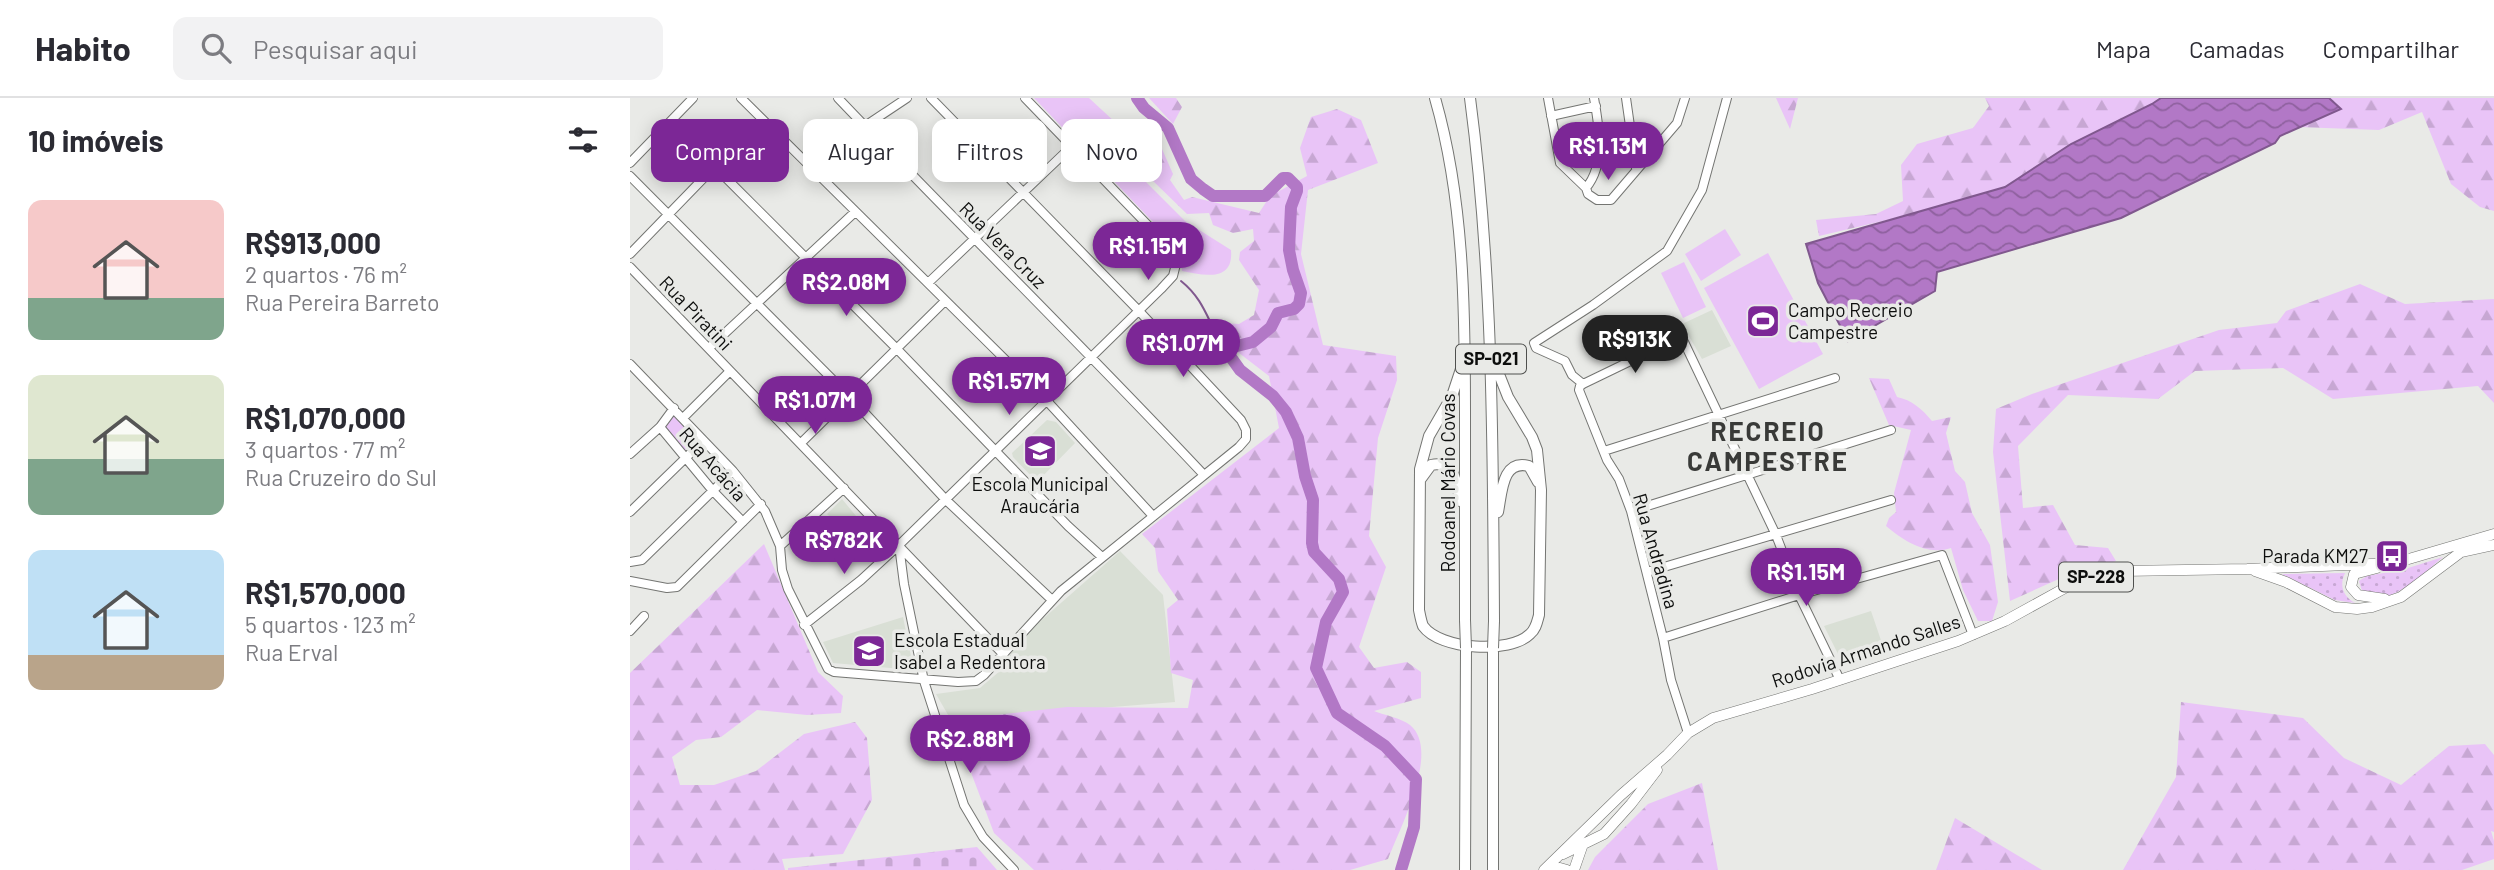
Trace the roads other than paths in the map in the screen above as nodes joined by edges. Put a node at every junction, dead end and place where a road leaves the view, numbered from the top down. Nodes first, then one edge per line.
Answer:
1 (693, 98) edge
2 (741, 98) edge
3 (838, 98) edge
4 (907, 98) edge
5 (931, 98) edge
6 (1025, 98) edge
7 (1435, 98) edge
8 (1470, 98) edge
9 (1548, 98) edge
10 (1626, 98) edge
11 (1685, 98) edge
12 (1727, 98) edge
13 (1595, 102) edge
14 (1551, 116) junction
15 (761, 119) edge
16 (858, 119) edge
17 (874, 119) edge
18 (1061, 135) edge
19 (789, 146) edge
20 (1061, 156) edge
21 (803, 159) edge
22 (630, 163) edge
23 (1636, 168) junction
24 (630, 176) edge
25 (918, 181) edge
26 (700, 182) edge
27 (730, 182) edge
28 (826, 182) edge
29 (1107, 182) edge
30 (1586, 188) junction
31 (1022, 193) junction
32 (855, 212) junction
33 (669, 214) junction
34 (974, 240) junction
35 (630, 254) edge
36 (806, 258) junction
37 (630, 267) edge
38 (928, 284) junction
39 (945, 301) junction
40 (757, 304) junction
41 (1139, 311) junction
42 (709, 348) junction
43 (898, 350) junction
44 (1491, 354) junction
45 (1092, 356) junction
46 (1465, 357) junction
47 (630, 364) edge
48 (730, 370) junction
49 (1835, 378) dead end
50 (1583, 384) junction
51 (849, 396) junction
52 (1047, 401) junction
53 (674, 408) junction
54 (1718, 415) junction
55 (683, 418) junction
56 (660, 427) junction
57 (1891, 430) dead end
58 (703, 441) junction
59 (801, 443) junction
60 (996, 450) junction
61 (1604, 451) junction
62 (630, 454) edge
63 (686, 457) junction
64 (733, 471) junction
65 (1204, 475) junction
66 (1746, 475) junction
67 (1419, 483) junction
68 (844, 488) junction
69 (1541, 490) junction
70 (713, 491) junction
71 (946, 500) junction
72 (1891, 500) dead end
73 (761, 504) junction
74 (1631, 511) junction
75 (630, 512) edge
76 (1153, 516) junction
77 (743, 522) junction
78 (1465, 530) junction
79 (2494, 534) edge
80 (1776, 535) junction
81 (1493, 539) junction
82 (900, 545) junction
83 (2494, 545) edge
84 (780, 546) junction
85 (1102, 557) junction
86 (634, 562) edge
87 (2395, 563) junction
88 (2247, 569) junction
89 (1647, 572) junction
90 (630, 581) edge
91 (1799, 595) junction
92 (2401, 597) junction
93 (1052, 600) junction
94 (644, 616) dead end
95 (804, 625) junction
96 (630, 631) edge
97 (1973, 635) junction
98 (1663, 638) junction
99 (1002, 653) junction
100 (1840, 680) junction
101 (924, 681) junction
102 (1688, 733) junction
103 (1667, 755) junction
104 (1587, 828) junction
105 (1582, 846) junction
106 (1554, 862) edge
107 (1571, 864) edge
108 (1014, 870) edge
109 (1465, 870) edge
110 (1493, 870) edge
111 (1544, 870) edge

1 - 22 street
2 - 15 street
3 - 16 street, Rua Vera Cruz
4 - 17 street
5 - 31 street
6 - 18 street
7 - 46 highway, Rodoanel Mário Covas / SP-021
8 - 44 highway, SP-021
9 - 14 street
10 - 23 street
11 - 23 street
12 - 50 street
13 - 14 street
13 - 30 street
14 - 30 street
19 - 21 street
20 - 31 street
23 - 30 street
24 - 33 street
25 - 34 street, Rua Vera Cruz
26 - 33 street
27 - 36 street
28 - 32 street
29 - 41 street
31 - 34 street
31 - 41 street
32 - 36 street
32 - 38 street
33 - 35 street
33 - 40 street
34 - 38 street
34 - 45 street, Rua Vera Cruz
36 - 40 street
36 - 43 street
37 - 42 street, Rua Piratini
38 - 39 street
39 - 43 street
39 - 52 street
40 - 42 street
40 - 51 street
41 - 45 street
41 - 65 street
42 - 48 street, Rua Piratini
43 - 51 street
43 - 60 street
44 - 69 highway
44 - 81 highway, SP-021
45 - 52 street
45 - 65 street, Rua Vera Cruz
46 - 67 highway
46 - 78 highway, Rodoanel Mário Covas / SP-021
47 - 53 street
48 - 55 street
48 - 59 street, Rua Piratini
49 - 54 street
50 - 54 street
50 - 61 street, Rua Andradina
51 - 59 street
51 - 71 street
52 - 60 street
52 - 76 street
53 - 55 street
53 - 56 street
54 - 61 street
54 - 66 street
55 - 58 street
56 - 62 street
56 - 63 street, Rua Acácia
57 - 66 street
58 - 63 street
58 - 64 street
59 - 68 street, Rua Piratini
60 - 71 street
60 - 85 street
61 - 74 street, Rua Andradina
63 - 70 street, Rua Acácia
63 - 75 street
64 - 70 street
64 - 73 street
65 - 76 street
66 - 74 street
66 - 80 street
67 - 69 highway
67 - 78 highway
68 - 82 street, Rua Piratini
68 - 84 street
69 - 81 highway
70 - 77 street, Rua Acácia
70 - 86 street
71 - 82 street
71 - 93 street
72 - 80 street
73 - 77 street
73 - 84 street
74 - 89 street, Rua Andradina
76 - 85 street
77 - 90 street
78 - 109 highway, Rodoanel Mário Covas / SP-021, bridge
79 - 87 main road, Rodovia Armando Salles / SP-228
80 - 89 street
80 - 91 street
81 - 110 highway, SP-021, bridge
82 - 95 street
82 - 99 street, Rua Piratini
82 - 101 street
83 - 92 main road, Rodovia Armando Salles / SP-228
84 - 95 street
85 - 93 street
87 - 88 main road, Rodovia Armando Salles / SP-228
87 - 92 main road
88 - 92 main road, Rodovia Armando Salles / SP-228
88 - 97 main road, Rodovia Armando Salles / SP-228
89 - 98 street, Rua Andradina
91 - 97 street
91 - 98 street
91 - 100 street
93 - 99 street
94 - 96 street
95 - 101 street
97 - 100 main road, Rodovia Armando Salles / SP-228
98 - 102 street, Rua Andradina
99 - 101 street
100 - 102 main road, Rodovia Armando Salles / SP-228
101 - 108 street
102 - 103 main road, Rodovia Armando Salles / SP-228
103 - 104 main road, Rodovia Armando Salles / SP-228
103 - 105 main road
104 - 105 main road
104 - 106 main road, Rodovia Armando Salles / SP-228
104 - 107 main road
105 - 107 main road
105 - 107 main road
106 - 107 main road
106 - 107 main road
106 - 111 main road, Rodovia Armando Salles / SP-228

